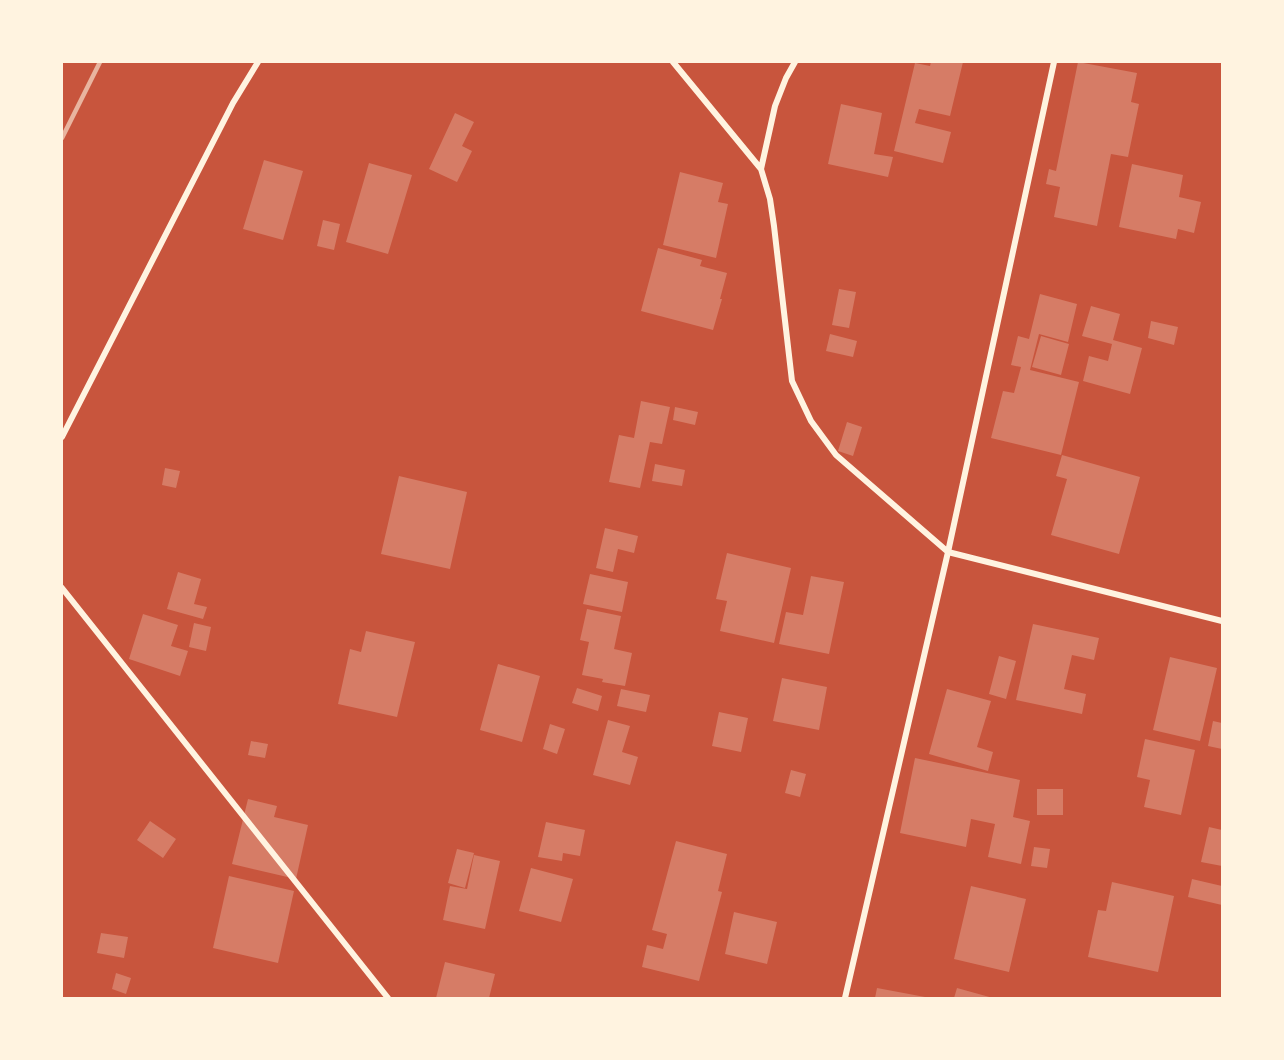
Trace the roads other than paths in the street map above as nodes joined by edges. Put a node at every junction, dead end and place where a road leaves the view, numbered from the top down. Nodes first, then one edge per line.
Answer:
1 (258, 62) edge
2 (673, 62) edge
3 (795, 62) edge
4 (1054, 62) edge
5 (761, 169) junction
6 (62, 437) edge
7 (948, 552) junction
8 (62, 588) edge
9 (1222, 621) edge
10 (388, 999) edge
11 (845, 999) edge

1 - 6 street
2 - 5 street
3 - 5 street
4 - 7 street
5 - 7 street
7 - 9 street
7 - 11 street
8 - 10 street

